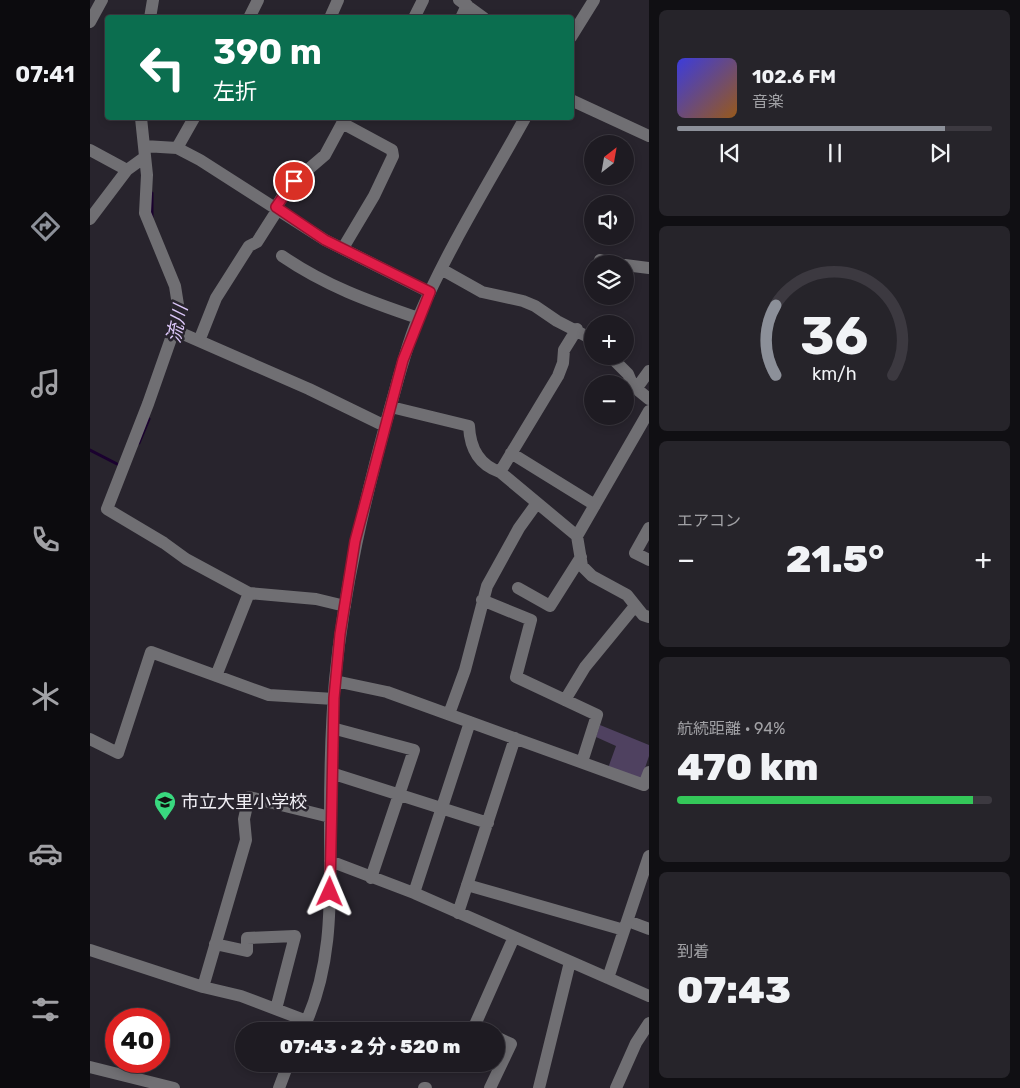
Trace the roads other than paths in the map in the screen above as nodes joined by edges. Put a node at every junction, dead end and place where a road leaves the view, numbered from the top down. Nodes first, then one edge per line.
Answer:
1 (102, 0) edge
2 (153, 0) edge
3 (258, 0) edge
4 (338, 0) edge
5 (423, 0) edge
6 (594, 0) edge
7 (463, 3) edge
8 (150, 15) edge
9 (250, 15) edge
10 (331, 15) edge
11 (416, 15) edge
12 (480, 15) edge
13 (90, 22) edge
14 (574, 32) edge
15 (574, 101) edge
16 (141, 120) edge
17 (193, 120) edge
18 (344, 120) edge
19 (524, 120) edge
20 (649, 136) edge
21 (177, 148) junction
22 (90, 150) edge
23 (145, 152) junction
24 (127, 170) junction
25 (277, 208) junction
26 (90, 219) edge
27 (343, 248) junction
28 (282, 256) dead end
29 (634, 266) edge
30 (649, 268) edge
31 (442, 269) junction
32 (430, 292) junction
33 (418, 318) junction
34 (577, 329) junction
35 (174, 330) junction
36 (584, 334) edge
37 (199, 341) junction
38 (619, 365) edge
39 (649, 371) edge
40 (636, 389) junction
41 (649, 399) edge
42 (391, 408) junction
43 (649, 411) edge
44 (385, 426) junction
45 (512, 453) junction
46 (500, 472) junction
47 (537, 503) junction
48 (595, 505) junction
49 (649, 528) edge
50 (577, 536) junction
51 (580, 557) junction
52 (649, 560) edge
53 (518, 588) dead end
54 (250, 593) junction
55 (482, 600) junction
56 (345, 606) junction
57 (635, 606) junction
58 (649, 617) edge
59 (216, 676) junction
60 (335, 681) junction
61 (334, 698) junction
62 (565, 700) junction
63 (449, 714) junction
64 (470, 722) junction
65 (332, 728) junction
66 (515, 738) junction
67 (90, 739) edge
68 (582, 762) junction
69 (649, 772) edge
70 (331, 773) junction
71 (646, 786) edge
72 (398, 795) junction
73 (442, 808) junction
74 (330, 817) junction
75 (488, 823) junction
76 (330, 861) junction
77 (648, 864) edge
78 (371, 878) junction
79 (467, 885) junction
80 (414, 893) junction
81 (458, 913) junction
82 (626, 926) junction
83 (649, 929) edge
84 (514, 937) junction
85 (216, 944) junction
86 (90, 950) edge
87 (570, 962) junction
88 (608, 978) junction
89 (203, 987) junction
90 (649, 996) edge
91 (276, 1010) junction
92 (297, 1022) edge
93 (306, 1022) edge
94 (476, 1022) edge
95 (649, 1023) edge
96 (505, 1041) edge
97 (505, 1057) edge
98 (90, 1067) edge
99 (285, 1072) edge
100 (498, 1072) edge
101 (124, 1082) edge
102 (174, 1088) edge
103 (280, 1088) edge
104 (490, 1088) edge
105 (539, 1088) edge
106 (616, 1088) edge

1 - 13 street
2 - 8 street
3 - 9 street
4 - 10 street
5 - 11 street
6 - 14 street
7 - 12 street
15 - 20 street
16 - 23 street
17 - 21 street
18 - 25 street
18 - 27 street
19 - 31 street
21 - 23 street
21 - 25 street
22 - 24 street
23 - 24 street
23 - 35 street
24 - 26 street
25 - 27 street
25 - 37 street
27 - 32 street
28 - 33 street
29 - 30 street
31 - 32 street
31 - 34 street
32 - 33 street
33 - 42 street
34 - 36 street
34 - 45 street
35 - 37 street
35 - 54 street
37 - 44 street
38 - 40 street
39 - 40 street
40 - 41 street
42 - 44 street
42 - 46 street
43 - 48 street
44 - 56 street
45 - 46 street
45 - 48 street
46 - 47 street
47 - 50 street
47 - 55 street
48 - 50 street
49 - 52 street
50 - 51 street
51 - 53 street
51 - 57 street
54 - 56 street
54 - 59 street
55 - 62 street
55 - 63 street
56 - 60 street
57 - 58 street
57 - 62 street
59 - 61 street
59 - 67 street
60 - 61 street
60 - 63 street
61 - 65 street
62 - 68 street
63 - 64 street
64 - 66 street
64 - 73 street
65 - 70 street
65 - 72 street
66 - 68 street
66 - 75 street
68 - 71 street
69 - 71 street
70 - 72 street
70 - 74 street
72 - 73 street
72 - 78 street
73 - 75 street
73 - 80 street
74 - 76 street
74 - 85 street
75 - 79 street
76 - 78 street
76 - 93 street
77 - 82 street
78 - 80 street
79 - 81 street
79 - 82 street
80 - 81 street
81 - 84 street
82 - 83 street
82 - 88 street
84 - 87 street
84 - 94 street
85 - 89 street
85 - 91 street
86 - 89 street
87 - 88 street
87 - 105 street
88 - 90 street
89 - 91 street
91 - 92 street
95 - 106 street
96 - 97 street
98 - 101 street
99 - 103 street
100 - 104 street
101 - 102 street

